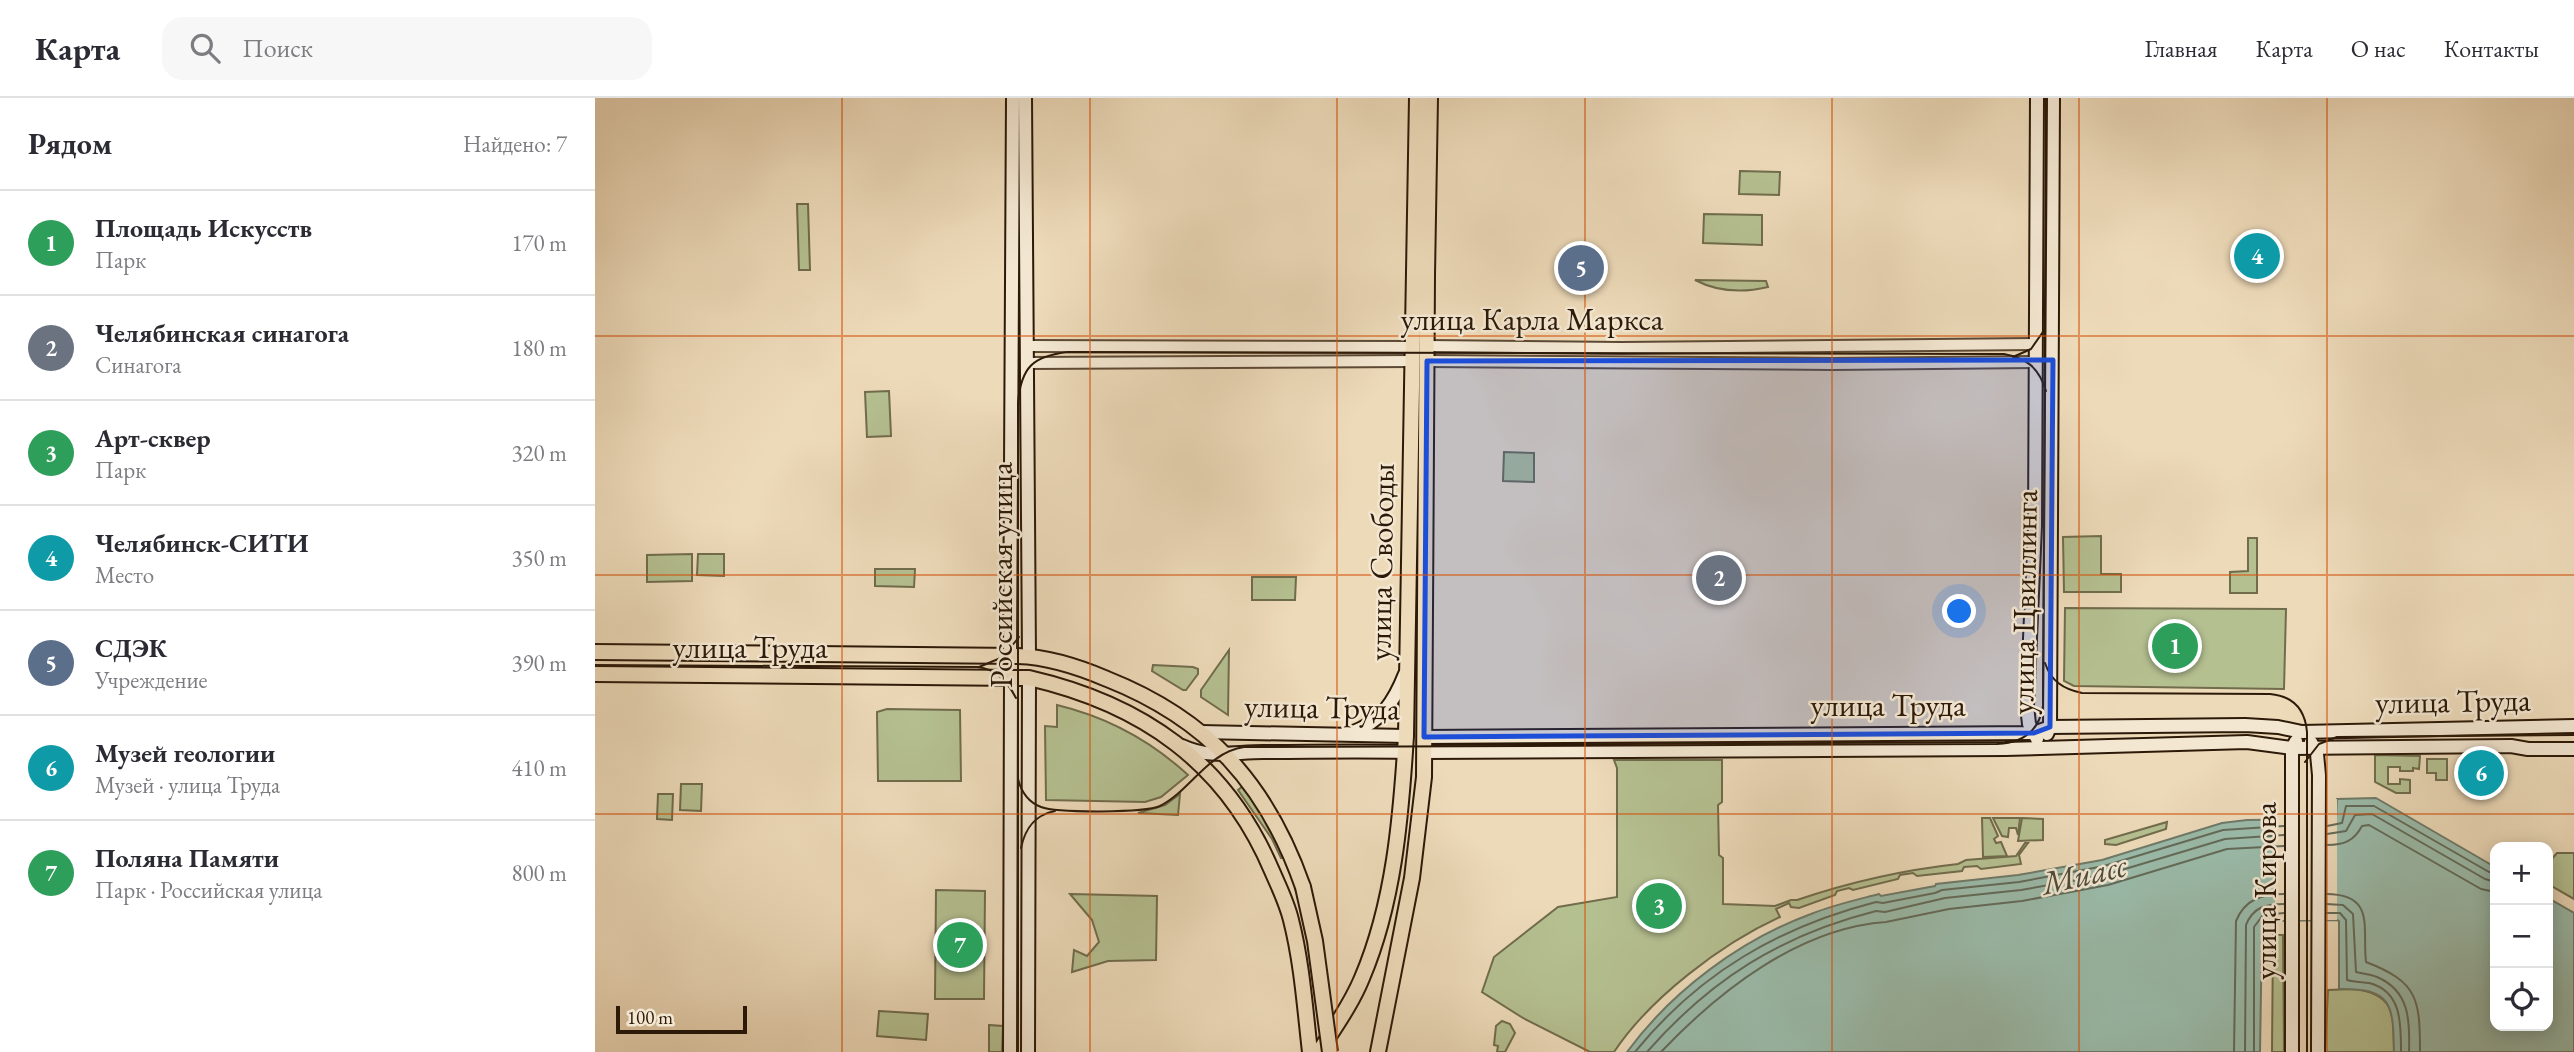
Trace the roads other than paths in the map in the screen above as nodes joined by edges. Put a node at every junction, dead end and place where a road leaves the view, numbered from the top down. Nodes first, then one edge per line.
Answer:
1 (1013, 98) edge
2 (1025, 98) edge
3 (1417, 98) edge
4 (1430, 98) edge
5 (2036, 98) edge
6 (2053, 98) edge
7 (2036, 344) junction
8 (1010, 346) junction
9 (1027, 346) junction
10 (1218, 347) junction
11 (1420, 354) junction
12 (2053, 356) junction
13 (2036, 362) junction
14 (1010, 363) junction
15 (1027, 363) junction
16 (1218, 363) junction
17 (595, 652) edge
18 (801, 654) junction
19 (1010, 655) junction
20 (1029, 656) junction
21 (1406, 671) junction
22 (595, 674) edge
23 (801, 676) junction
24 (1010, 678) junction
25 (1029, 678) junction
26 (2574, 726) edge
27 (2050, 727) junction
28 (2511, 729) junction
29 (1201, 732) junction
30 (2304, 732) junction
31 (2034, 733) junction
32 (1345, 735) junction
33 (1406, 736) junction
34 (1424, 737) junction
35 (1182, 746) junction
36 (2511, 746) junction
37 (2042, 747) junction
38 (2292, 748) junction
39 (2314, 748) junction
40 (2574, 748) edge
41 (1405, 752) junction
42 (1425, 752) junction
43 (1223, 754) junction
44 (1010, 1052) edge
45 (1028, 1052) edge
46 (1310, 1052) edge
47 (1319, 1052) edge
48 (1330, 1052) edge
49 (1378, 1052) edge
50 (2292, 1052) edge
51 (2318, 1052) edge

1 - 8 main road, Российская улица
2 - 9 main road, Российская улица
3 - 11 main road, улица Свободы
4 - 11 main road, улица Свободы
5 - 7 main road, улица Цвиллинга
6 - 12 main road, улица Цвиллинга
7 - 11 street, улица Карла Маркса
7 - 12 main road, улица Карла Маркса
7 - 13 main road, улица Цвиллинга
8 - 9 main road, улица Карла Маркса
8 - 14 main road, Российская улица
9 - 10 street, улица Карла Маркса
9 - 15 main road, Российская улица
10 - 11 street, улица Карла Маркса
10 - 16 street
11 - 13 street, улица Карла Маркса
11 - 16 street, улица Карла Маркса
11 - 21 main road, улица Свободы
11 - 34 main road, улица Свободы
12 - 13 main road, улица Карла Маркса
12 - 27 main road, улица Цвиллинга
13 - 31 main road, улица Цвиллинга
14 - 15 main road, улица Карла Маркса
14 - 19 main road, Российская улица
15 - 16 street, улица Карла Маркса
15 - 20 main road, Российская улица
17 - 18 main road, улица Труда
18 - 19 main road, улица Труда
18 - 23 main road
19 - 20 main road, улица Труда
19 - 24 main road, Российская улица
20 - 25 main road, Российская улица
20 - 29 main road, улица Труда
21 - 32 main road
21 - 33 main road, улица Свободы
22 - 23 main road, улица Труда
23 - 24 main road, улица Труда
24 - 25 main road, улица Труда
24 - 44 main road, Российская улица
25 - 35 main road, улица Труда
25 - 45 main road, Российская улица
26 - 28 main road, улица Труда
27 - 30 main road, улица Труда
27 - 31 main road, улица Труда
27 - 37 main road, улица Цвиллинга
28 - 30 main road, улица Труда
28 - 36 main road
29 - 32 main road, улица Труда
29 - 43 main road, улица Труда
30 - 38 main road
30 - 39 main road, улица Кирова
31 - 34 main road, улица Труда
31 - 37 main road, улица Цвиллинга
32 - 33 main road, улица Труда
33 - 34 main road, улица Труда
33 - 41 main road, улица Свободы
34 - 42 main road, улица Свободы
35 - 43 main road, улица Труда
35 - 46 main road
36 - 39 main road, улица Труда
36 - 40 main road, улица Труда
37 - 38 main road, улица Труда
37 - 42 main road, улица Труда
38 - 39 main road, улица Труда
38 - 50 main road, улица Кирова
39 - 51 main road, улица Кирова
41 - 42 main road, улица Труда
41 - 43 main road, улица Труда
41 - 47 main road, улица Свободы
42 - 49 main road, улица Свободы
43 - 48 main road, bridge

